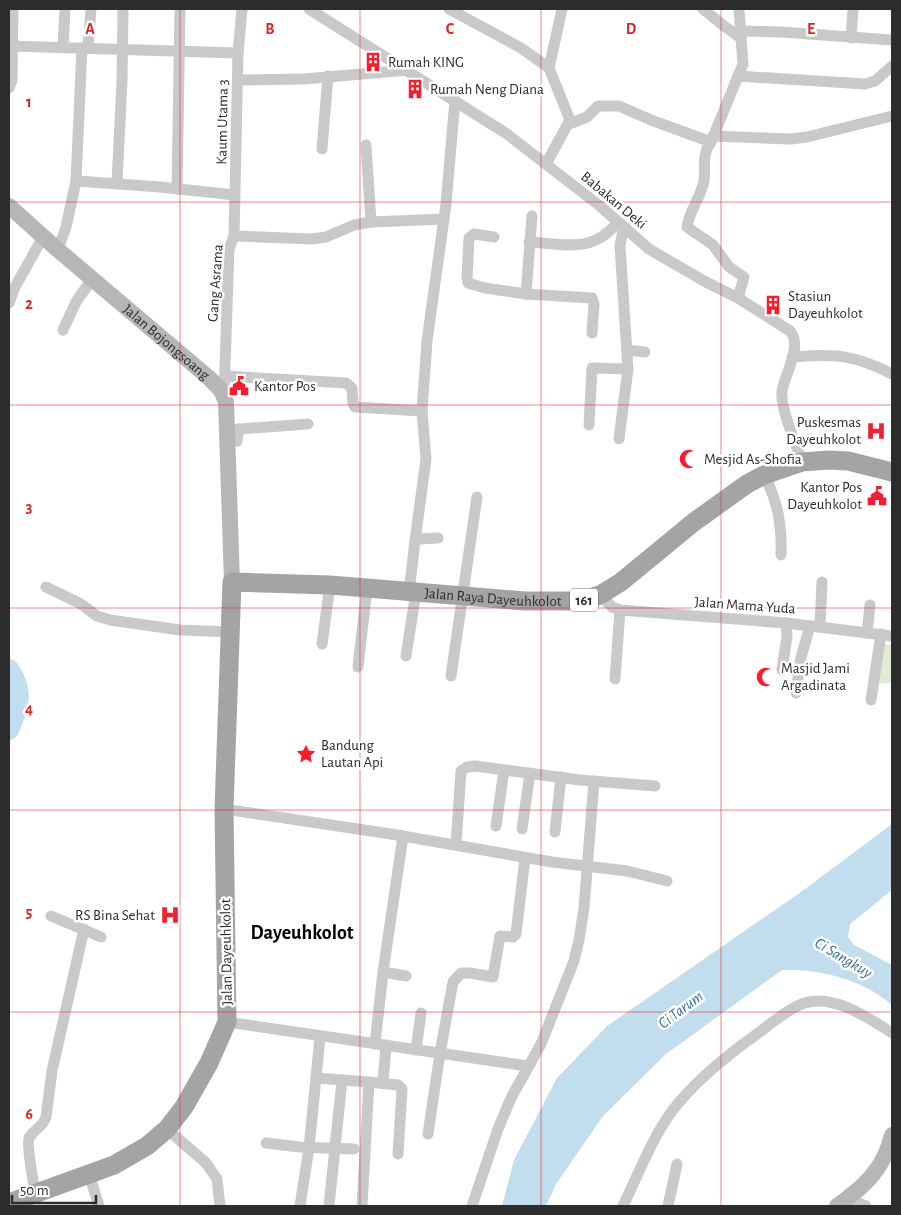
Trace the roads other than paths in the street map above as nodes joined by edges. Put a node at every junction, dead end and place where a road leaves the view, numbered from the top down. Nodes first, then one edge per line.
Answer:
1 (13, 9) edge
2 (64, 9) edge
3 (91, 9) edge
4 (123, 9) edge
5 (180, 9) edge
6 (242, 9) edge
7 (309, 9) edge
8 (449, 9) edge
9 (562, 9) edge
10 (703, 9) edge
11 (738, 9) edge
12 (853, 9) edge
13 (322, 13) edge
14 (741, 35) junction
15 (851, 38) junction
16 (892, 40) edge
17 (11, 46) edge
18 (63, 47) junction
19 (85, 48) junction
20 (122, 49) junction
21 (178, 51) junction
22 (238, 53) junction
23 (892, 66) edge
24 (549, 68) junction
25 (408, 70) junction
26 (328, 76) junction
27 (738, 76) junction
28 (238, 80) junction
29 (9, 88) edge
30 (455, 100) junction
31 (892, 116) edge
32 (569, 124) junction
33 (712, 139) junction
34 (366, 146) dead end
35 (322, 149) dead end
36 (546, 164) junction
37 (76, 181) junction
38 (117, 184) junction
39 (176, 189) junction
40 (235, 195) junction
41 (9, 206) edge
42 (532, 216) dead end
43 (444, 219) junction
44 (371, 222) junction
45 (622, 225) junction
46 (234, 236) junction
47 (44, 238) junction
48 (494, 238) dead end
49 (529, 242) junction
50 (58, 250) junction
51 (92, 279) junction
52 (526, 294) junction
53 (738, 298) junction
54 (9, 303) edge
55 (63, 330) dead end
56 (592, 333) dead end
57 (627, 350) junction
58 (645, 352) dead end
59 (792, 357) junction
60 (628, 369) junction
61 (892, 374) edge
62 (225, 376) junction
63 (224, 396) junction
64 (422, 411) junction
65 (308, 424) dead end
66 (590, 425) dead end
67 (231, 434) junction
68 (619, 439) dead end
69 (802, 462) junction
70 (892, 472) edge
71 (764, 475) junction
72 (477, 497) dead end
73 (438, 538) dead end
74 (415, 541) junction
75 (781, 556) dead end
76 (232, 582) junction
77 (822, 582) dead end
78 (330, 585) junction
79 (46, 587) dead end
80 (367, 588) junction
81 (413, 592) junction
82 (600, 595) junction
83 (463, 596) junction
84 (870, 605) dead end
85 (620, 610) junction
86 (786, 623) junction
87 (815, 626) junction
88 (231, 632) junction
89 (867, 633) junction
90 (887, 635) edge
91 (322, 644) dead end
92 (406, 656) dead end
93 (358, 667) dead end
94 (782, 670) dead end
95 (451, 676) dead end
96 (615, 679) dead end
97 (796, 693) dead end
98 (871, 700) dead end
99 (504, 770) junction
100 (530, 773) junction
101 (560, 777) junction
102 (594, 781) junction
103 (655, 786) dead end
104 (224, 809) junction
105 (496, 826) dead end
106 (522, 829) dead end
107 (555, 832) dead end
108 (403, 836) junction
109 (456, 845) junction
110 (525, 858) junction
111 (586, 866) junction
112 (666, 881) dead end
113 (51, 916) dead end
114 (84, 929) junction
115 (101, 937) dead end
116 (383, 972) junction
117 (406, 976) dead end
118 (421, 1013) dead end
119 (227, 1022) junction
120 (892, 1033) edge
121 (320, 1037) junction
122 (380, 1044) junction
123 (416, 1050) junction
124 (440, 1053) junction
125 (528, 1066) junction
126 (317, 1078) junction
127 (342, 1080) junction
128 (369, 1082) junction
129 (383, 1083) junction
130 (167, 1129) junction
131 (428, 1134) dead end
132 (892, 1135) edge
133 (266, 1143) dead end
134 (309, 1148) junction
135 (354, 1148) dead end
136 (336, 1149) junction
137 (398, 1154) dead end
138 (678, 1164) dead end
139 (89, 1174) junction
140 (36, 1193) junction
141 (842, 1202) edge
142 (9, 1203) edge
143 (99, 1206) edge
144 (220, 1206) edge
145 (300, 1206) edge
146 (329, 1206) edge
147 (362, 1206) edge
148 (472, 1206) edge
149 (624, 1206) edge
150 (668, 1206) edge
151 (866, 1206) edge

1 - 17 street
2 - 18 street
3 - 19 street
4 - 20 street
5 - 21 street
6 - 22 street, Kaum Utama 3
7 - 13 street, Babakan Deki
8 - 24 street
9 - 24 street
10 - 14 street
11 - 14 street
12 - 15 street
13 - 25 street, Babakan Deki
14 - 15 street
14 - 27 street
15 - 16 street
17 - 18 street
17 - 29 street
18 - 19 street
19 - 20 street
19 - 37 street
20 - 21 street
20 - 38 street
21 - 22 street
21 - 39 street
22 - 28 street, Kaum Utama 3
23 - 27 street
24 - 32 street
25 - 26 street
25 - 30 street, Babakan Deki
26 - 28 street
26 - 35 street
27 - 33 street
28 - 40 street, Kaum Utama 3
30 - 36 street, Babakan Deki
30 - 43 street
31 - 33 street
32 - 33 street
32 - 36 street
33 - 53 street
34 - 44 street
36 - 45 street, Babakan Deki
37 - 38 street
37 - 50 street
38 - 39 street
39 - 40 street
40 - 46 street, Kaum Utama 3
41 - 47 main road, Jalan Bojongsoang
42 - 49 street
43 - 44 street, Gang Asrama
43 - 64 street
44 - 46 street, Gang Asrama
45 - 49 street
45 - 53 street, Babakan Deki
45 - 57 street
46 - 62 street, Gang Asrama
47 - 50 main road, Jalan Bojongsoang
47 - 54 street
48 - 52 street
49 - 52 street
50 - 51 main road, Jalan Bojongsoang
51 - 55 street
51 - 63 main road, Jalan Bojongsoang
52 - 56 street
53 - 59 street, Babakan Deki
57 - 58 street
57 - 60 street
59 - 61 street
59 - 69 street, Babakan Deki
60 - 66 street
60 - 68 street
62 - 63 street, Gang Asrama
62 - 64 street
63 - 67 main road
64 - 74 street
65 - 67 street
67 - 76 main road
69 - 70 main road, Jalan Raya Dayeuhkolot / 161
69 - 71 main road, Jalan Raya Dayeuhkolot / 161
71 - 75 street
71 - 82 main road, Jalan Raya Dayeuhkolot / 161
72 - 83 street
73 - 74 street
74 - 81 street
76 - 78 main road, Jalan Raya Dayeuhkolot / 161
76 - 88 main road, Jalan Dayeuhkolot
77 - 87 street
78 - 80 main road, Jalan Raya Dayeuhkolot / 161
78 - 91 street
79 - 88 street
80 - 81 main road, Jalan Raya Dayeuhkolot / 161
80 - 93 street
81 - 83 main road, Jalan Raya Dayeuhkolot / 161
81 - 92 street
82 - 83 main road, Jalan Raya Dayeuhkolot / 161
82 - 85 street
83 - 95 street
84 - 89 street
85 - 86 street, Jalan Mama Yuda
85 - 96 street
86 - 87 street, Jalan Mama Yuda
86 - 94 street
87 - 89 street, Jalan Mama Yuda
87 - 97 street
88 - 104 main road, Jalan Dayeuhkolot
89 - 90 street, Jalan Mama Yuda
90 - 98 street
99 - 100 street
99 - 105 street
99 - 109 street
100 - 101 street
100 - 106 street
101 - 102 street
101 - 107 street
102 - 103 street
102 - 111 street
104 - 108 street
104 - 119 main road, Jalan Dayeuhkolot
108 - 109 street
108 - 116 street
109 - 110 street
110 - 111 street
110 - 124 street
111 - 112 street
111 - 125 street
113 - 114 street
114 - 115 street
114 - 140 street
116 - 117 street
116 - 122 street
118 - 123 street
119 - 121 street
119 - 130 main road, Jalan Dayeuhkolot
120 - 149 street
121 - 122 street
121 - 126 street
122 - 123 street
122 - 129 street
123 - 124 street
124 - 125 street
124 - 131 street
125 - 148 street
126 - 127 street
126 - 134 street
127 - 128 street
127 - 136 street
128 - 129 street
128 - 147 street
129 - 137 street
130 - 139 main road, Jalan Dayeuhkolot
130 - 144 street
132 - 141 main road
133 - 134 street
134 - 136 street
134 - 145 street
135 - 136 street
136 - 146 street
138 - 150 street
139 - 140 main road, Jalan Dayeuhkolot
139 - 143 street
140 - 142 main road, Jalan Dayeuhkolot
141 - 151 street

